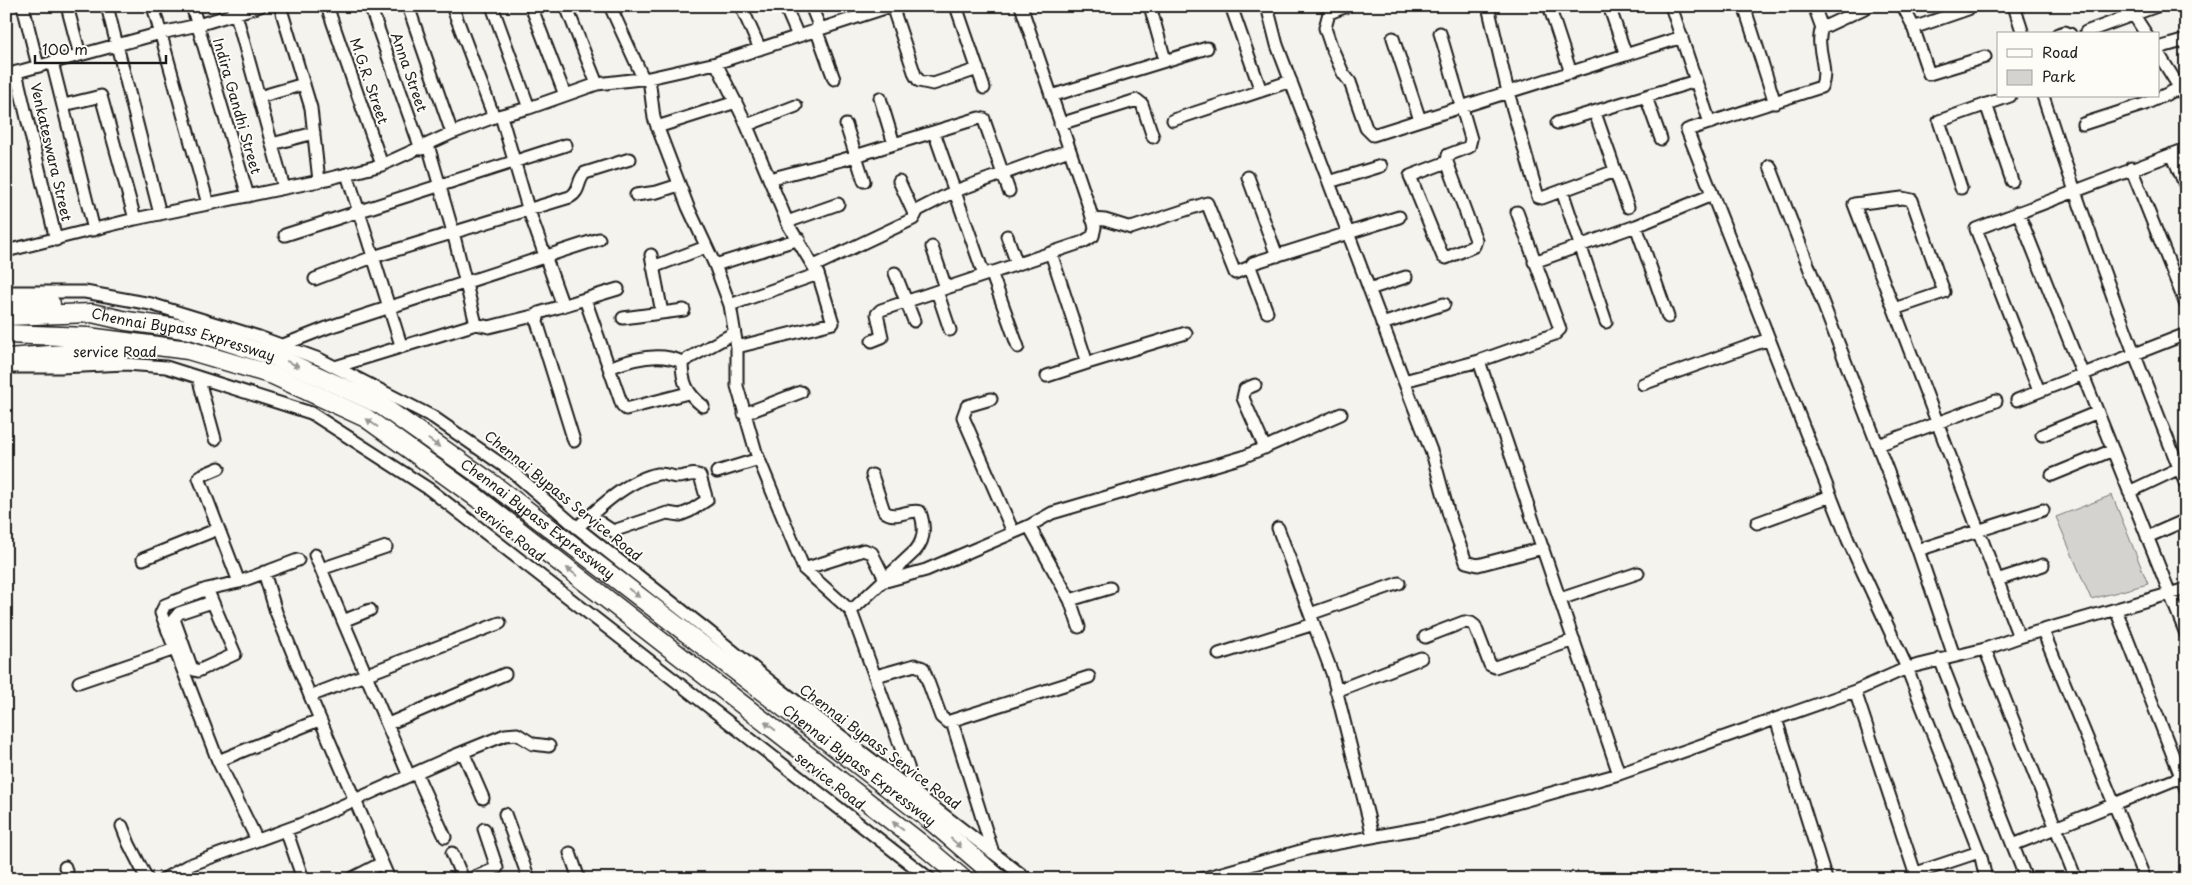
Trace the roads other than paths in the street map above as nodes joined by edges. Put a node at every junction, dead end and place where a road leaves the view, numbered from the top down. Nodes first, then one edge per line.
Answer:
1 (23, 6) edge
2 (66, 6) edge
3 (107, 6) edge
4 (153, 6) edge
5 (192, 6) edge
6 (260, 6) edge
7 (280, 6) edge
8 (327, 6) edge
9 (370, 6) edge
10 (408, 6) edge
11 (452, 6) edge
12 (492, 6) edge
13 (531, 6) edge
14 (566, 6) edge
15 (610, 6) edge
16 (741, 6) edge
17 (786, 6) edge
18 (811, 6) edge
19 (892, 6) edge
20 (956, 6) edge
21 (1021, 6) edge
22 (1150, 6) edge
23 (1231, 6) edge
24 (1267, 6) edge
25 (1347, 6) edge
26 (1488, 6) edge
27 (1549, 6) edge
28 (1609, 6) edge
29 (1671, 6) edge
30 (1744, 6) edge
31 (1814, 6) edge
32 (1869, 6) edge
33 (1903, 6) edge
34 (2014, 6) edge
35 (2157, 6) edge
36 (235, 9) edge
37 (1968, 9) dead end
38 (864, 10) edge
39 (2130, 10) edge
40 (198, 25) junction
41 (1822, 28) junction
42 (1914, 28) junction
43 (818, 29) junction
44 (2022, 32) edge
45 (2086, 32) dead end
46 (2145, 32) edge
47 (161, 33) junction
48 (1440, 33) dead end
49 (798, 36) junction
50 (1682, 37) junction
51 (1393, 38) dead end
52 (2186, 40) edge
53 (117, 46) junction
54 (2160, 47) edge
55 (1206, 48) dead end
56 (760, 49) junction
57 (80, 55) junction
58 (1626, 55) junction
59 (2160, 56) edge
60 (1985, 57) dead end
61 (1166, 60) junction
62 (52, 62) junction
63 (716, 63) junction
64 (38, 66) junction
65 (978, 69) junction
66 (11, 73) edge
67 (1571, 73) junction
68 (646, 78) junction
69 (834, 79) dead end
70 (1696, 81) junction
71 (1290, 82) junction
72 (304, 84) junction
73 (597, 84) junction
74 (984, 88) dead end
75 (1262, 91) junction
76 (1508, 92) junction
77 (2183, 93) edge
78 (565, 95) junction
79 (1051, 96) junction
80 (259, 97) junction
81 (1646, 97) junction
82 (880, 98) dead end
83 (2004, 98) edge
84 (2044, 98) edge
85 (736, 102) junction
86 (1775, 103) junction
87 (1986, 104) junction
88 (64, 105) junction
89 (796, 106) dead end
90 (1461, 107) junction
91 (529, 108) junction
92 (1595, 113) junction
93 (498, 116) junction
94 (1173, 120) dead end
95 (1420, 120) junction
96 (1557, 123) dead end
97 (1710, 123) junction
98 (1060, 124) junction
99 (2083, 124) dead end
100 (747, 125) junction
101 (846, 126) dead end
102 (657, 127) junction
103 (934, 132) junction
104 (314, 133) junction
105 (452, 133) junction
106 (1153, 137) dead end
107 (1661, 139) dead end
108 (272, 144) junction
109 (894, 144) junction
110 (566, 146) dead end
111 (424, 147) junction
112 (2186, 149) edge
113 (1069, 150) junction
114 (2172, 154) junction
115 (856, 156) junction
116 (630, 159) dead end
117 (514, 162) junction
118 (1447, 162) junction
119 (382, 165) junction
120 (1380, 166) dead end
121 (1770, 166) dead end
122 (2131, 168) junction
123 (1615, 171) junction
124 (348, 174) junction
125 (1004, 174) junction
126 (1248, 177) dead end
127 (769, 179) junction
128 (319, 181) junction
129 (864, 181) dead end
130 (899, 181) dead end
131 (2012, 181) dead end
132 (1329, 182) junction
133 (679, 185) junction
134 (439, 186) junction
135 (2186, 187) edge
136 (284, 188) junction
137 (1961, 188) dead end
138 (955, 191) junction
139 (1009, 191) dead end
140 (1562, 191) junction
141 (2074, 191) junction
142 (636, 195) dead end
143 (1712, 195) junction
144 (248, 196) junction
145 (208, 204) junction
146 (838, 204) dead end
147 (1628, 207) dead end
148 (528, 208) junction
149 (359, 211) junction
150 (1517, 212) dead end
151 (2018, 212) junction
152 (160, 214) junction
153 (915, 216) junction
154 (1399, 217) dead end
155 (135, 219) junction
156 (1092, 219) junction
157 (787, 222) junction
158 (1636, 226) junction
159 (94, 230) junction
160 (453, 232) junction
161 (1348, 233) junction
162 (285, 235) dead end
163 (1007, 236) dead end
164 (599, 238) dead end
165 (799, 239) junction
166 (56, 240) junction
167 (1580, 244) junction
168 (706, 247) junction
169 (932, 247) dead end
170 (6, 251) edge
171 (1051, 253) junction
172 (544, 255) junction
173 (651, 255) dead end
174 (1277, 256) junction
175 (373, 257) junction
176 (1534, 262) junction
177 (1017, 264) junction
178 (715, 265) junction
179 (653, 267) junction
180 (1250, 267) junction
181 (816, 270) junction
182 (895, 273) dead end
183 (988, 274) junction
184 (1406, 277) dead end
185 (314, 279) dead end
186 (466, 284) junction
187 (618, 289) dead end
188 (1369, 289) junction
189 (942, 290) junction
190 (6, 292) edge
191 (585, 300) junction
192 (906, 301) junction
193 (6, 303) edge
194 (1444, 304) dead end
195 (730, 305) junction
196 (2186, 305) edge
197 (563, 306) junction
198 (389, 307) junction
199 (1894, 309) junction
200 (684, 310) dead end
201 (1267, 312) dead end
202 (92, 313) junction
203 (662, 313) junction
204 (537, 315) junction
205 (6, 316) edge
206 (1668, 317) dead end
207 (623, 318) dead end
208 (914, 321) dead end
209 (1606, 322) dead end
210 (476, 324) junction
211 (1382, 324) junction
212 (950, 330) dead end
213 (734, 333) junction
214 (1186, 333) dead end
215 (6, 334) edge
216 (2186, 334) edge
217 (1769, 339) junction
218 (872, 341) dead end
219 (283, 345) junction
220 (401, 346) junction
221 (737, 347) junction
222 (1018, 347) dead end
223 (188, 350) junction
224 (2134, 354) junction
225 (6, 358) edge
226 (1479, 361) junction
227 (682, 362) junction
228 (1087, 363) junction
229 (6, 367) edge
230 (335, 367) junction
231 (609, 368) junction
232 (2083, 374) junction
233 (198, 376) junction
234 (1047, 376) dead end
235 (1404, 381) junction
236 (1643, 384) dead end
237 (1255, 385) dead end
238 (2039, 391) junction
239 (688, 392) junction
240 (801, 392) dead end
241 (991, 399) dead end
242 (2017, 400) dead end
243 (1996, 401) dead end
244 (703, 406) dead end
245 (2098, 412) junction
246 (744, 414) junction
247 (1342, 414) dead end
248 (1938, 423) junction
249 (2042, 435) dead end
250 (216, 440) dead end
251 (574, 441) dead end
252 (1878, 445) junction
253 (1265, 448) junction
254 (2113, 450) junction
255 (759, 458) junction
256 (2182, 467) edge
257 (219, 468) dead end
258 (716, 472) dead end
259 (872, 475) dead end
260 (2052, 475) dead end
261 (2186, 485) edge
262 (2129, 492) junction
263 (1830, 496) junction
264 (2043, 510) dead end
265 (590, 516) junction
266 (2186, 520) edge
267 (1757, 523) dead end
268 (1030, 526) junction
269 (577, 528) junction
270 (1278, 528) dead end
271 (218, 529) junction
272 (1013, 532) junction
273 (1979, 532) junction
274 (2147, 537) junction
275 (386, 547) dead end
276 (1543, 548) junction
277 (1918, 550) junction
278 (315, 555) dead end
279 (143, 559) dead end
280 (298, 560) dead end
281 (2044, 565) dead end
282 (804, 569) junction
283 (321, 570) junction
284 (264, 572) junction
285 (1638, 572) dead end
286 (886, 580) junction
287 (1997, 580) junction
288 (239, 582) junction
289 (1399, 583) dead end
290 (1110, 588) dead end
291 (206, 589) junction
292 (2186, 590) edge
293 (2170, 594) junction
294 (1560, 599) junction
295 (1070, 600) junction
296 (212, 602) junction
297 (370, 610) dead end
298 (2116, 610) junction
299 (852, 611) junction
300 (1312, 619) junction
301 (343, 621) junction
302 (500, 624) dead end
303 (1079, 627) dead end
304 (2043, 631) junction
305 (2186, 634) edge
306 (1425, 637) dead end
307 (2019, 637) junction
308 (1574, 640) junction
309 (175, 649) junction
310 (1985, 649) junction
311 (1219, 654) dead end
312 (1954, 656) junction
313 (1421, 658) dead end
314 (1940, 659) junction
315 (1907, 668) junction
316 (366, 674) junction
317 (505, 674) dead end
318 (876, 676) junction
319 (1089, 677) dead end
320 (79, 682) dead end
321 (1336, 690) junction
322 (1855, 691) junction
323 (310, 696) junction
324 (1776, 719) junction
325 (320, 720) junction
326 (952, 722) junction
327 (388, 724) junction
328 (550, 746) dead end
329 (463, 752) junction
330 (218, 761) junction
331 (413, 774) junction
332 (1620, 774) junction
333 (2184, 776) edge
334 (2186, 789) edge
335 (914, 792) junction
336 (483, 798) dead end
337 (356, 800) junction
338 (2113, 804) junction
339 (505, 814) dead end
340 (122, 826) dead end
341 (2056, 827) junction
342 (484, 829) dead end
343 (286, 830) junction
344 (1373, 836) junction
345 (445, 837) dead end
346 (257, 840) junction
347 (2013, 845) junction
348 (1979, 852) junction
349 (452, 853) dead end
350 (570, 853) dead end
351 (993, 853) junction
352 (382, 863) junction
353 (147, 879) edge
354 (164, 879) edge
355 (303, 879) edge
356 (351, 879) edge
357 (389, 879) edge
358 (463, 879) edge
359 (470, 879) edge
360 (529, 879) edge
361 (579, 879) edge
362 (930, 879) edge
363 (963, 879) edge
364 (998, 879) edge
365 (1027, 879) edge
366 (1201, 879) edge
367 (1826, 879) edge
368 (1986, 879) edge
369 (2026, 879) edge
370 (2076, 879) edge
371 (2144, 879) edge

1 - 64 street
2 - 57 street
3 - 53 street
4 - 47 street
5 - 40 street, Indira Gandhi Street
6 - 36 street
7 - 72 street
8 - 119 street, M.G.R. Street
9 - 111 street, Anna Street
10 - 105 street
11 - 93 street
12 - 91 street
13 - 78 street
14 - 73 street
15 - 68 street
16 - 56 street
17 - 49 street
18 - 43 street
19 - 38 street
19 - 65 street
20 - 65 street
21 - 79 street
22 - 61 street
23 - 75 street
24 - 71 street
25 - 95 street
26 - 76 street
27 - 67 street
28 - 58 street
29 - 50 street
30 - 86 street
31 - 41 street
32 - 41 street
33 - 42 street
34 - 44 street
35 - 39 street
36 - 40 street
36 - 80 street
37 - 42 street
38 - 43 street
39 - 45 street
39 - 46 street
40 - 47 street
40 - 144 street, Indira Gandhi Street
41 - 86 street
42 - 60 street
43 - 49 street
43 - 69 street
47 - 53 street
47 - 145 street
48 - 90 street
49 - 56 street
50 - 58 street
50 - 70 street
51 - 95 street
52 - 54 street
53 - 57 street
53 - 152 street
55 - 61 street
56 - 63 street
57 - 62 street
58 - 67 street
59 - 77 street
61 - 79 street
62 - 64 street
62 - 88 street
63 - 68 street
63 - 85 street
64 - 66 street
65 - 74 street
66 - 166 street, Venkateswara Street
67 - 76 street
68 - 73 street
68 - 102 street
70 - 81 street
70 - 97 street
71 - 75 street
71 - 132 street
72 - 80 street
72 - 104 street
73 - 78 street
75 - 94 street
76 - 90 street
76 - 140 street
77 - 99 street
78 - 91 street
79 - 98 street
80 - 108 street
81 - 92 street
81 - 107 street
82 - 109 street
83 - 87 street
84 - 141 street
85 - 100 street
85 - 102 street
86 - 97 street
87 - 131 street
87 - 137 street
88 - 155 street
88 - 159 street
89 - 100 street
90 - 95 street
90 - 118 street
91 - 93 street
92 - 96 street
92 - 123 street
93 - 105 street
93 - 117 street
97 - 143 street
98 - 106 street
98 - 113 street
100 - 127 street
101 - 115 street
102 - 133 street
103 - 109 street
103 - 125 street
103 - 138 street
104 - 108 street
104 - 128 street
105 - 111 street
108 - 136 street
109 - 115 street
110 - 117 street
111 - 119 street
111 - 134 street, Anna Street
112 - 114 street
113 - 125 street
113 - 156 street
114 - 122 street
114 - 135 street
115 - 127 street
115 - 129 street
116 - 148 street
117 - 134 street
117 - 148 street
118 - 118 street
119 - 124 street
120 - 132 street
121 - 252 street
122 - 141 street
122 - 196 street
123 - 140 street
123 - 147 street
124 - 128 street
124 - 149 street
125 - 138 street
125 - 139 street
126 - 174 street
127 - 157 street
128 - 136 street
130 - 153 street
132 - 161 street
133 - 142 street
133 - 168 street
134 - 149 street
134 - 160 street, Anna Street
136 - 144 street
138 - 153 street
138 - 183 street
140 - 167 street
141 - 151 street
141 - 224 street
143 - 158 street
143 - 217 street
144 - 145 street
145 - 152 street
146 - 157 street
148 - 160 street
148 - 172 street
149 - 162 street
149 - 175 street
150 - 176 street
151 - 232 street
151 - 238 street
152 - 155 street
153 - 181 street
154 - 161 street
155 - 159 street
156 - 171 street
156 - 180 street
157 - 165 street
158 - 167 street
158 - 206 street
159 - 166 street
160 - 175 street
160 - 186 street, Anna Street
161 - 174 street
161 - 188 street
163 - 177 street
164 - 172 street
165 - 178 street
165 - 181 street
166 - 170 street
167 - 176 street
167 - 209 street
168 - 178 street
168 - 179 street
169 - 189 street
171 - 177 street
171 - 228 street
172 - 186 street
172 - 197 street
173 - 179 street
174 - 180 street
175 - 185 street
175 - 198 street
176 - 226 street
177 - 183 street
178 - 195 street
179 - 203 street
180 - 201 street
181 - 195 street
181 - 221 street
182 - 192 street
183 - 189 street
183 - 222 street
184 - 188 street
186 - 198 street
186 - 210 street, Anna Street
187 - 191 street
188 - 211 street
189 - 192 street
189 - 212 street
190 - 219 street, Chennai Bypass Service Road
191 - 197 street
191 - 231 street
192 - 208 street
192 - 218 street
193 - 202 highway
194 - 211 street
195 - 213 street
197 - 204 street
198 - 219 street
198 - 220 street
199 - 199 street
199 - 248 street
200 - 203 street
202 - 205 highway, Chennai Bypass Expressway
202 -> 364 highway, Chennai Bypass Expressway
203 - 207 street
204 - 210 street
204 - 251 street
210 - 220 street
211 - 235 street
213 - 221 street
213 - 227 street
214 - 228 street
215 - 223 highway, Chennai Bypass Expressway
216 - 224 street
217 - 236 street
217 - 263 street
219 - 230 street, Chennai Bypass Service Road
220 - 230 street
221 - 246 street
223 - 225 highway
363 -> 223 highway, Chennai Bypass Expressway
224 - 232 street
224 - 256 street
226 - 235 street
226 - 276 street
227 - 231 street
227 - 239 street
228 - 234 street
229 - 233 street, service Road
230 - 269 street, Chennai Bypass Service Road
231 - 239 street
232 - 238 street
232 - 245 street
233 - 250 street
233 - 362 street, service Road
235 - 276 street
237 - 253 street
238 - 242 street
239 - 244 street
240 - 246 street
241 - 272 street
243 - 248 street
245 - 249 street
245 - 254 street
246 - 255 street
247 - 253 street
248 - 252 street
248 - 273 street
252 - 277 street
253 - 268 street
254 - 260 street
254 - 262 street
255 - 258 street
255 - 282 street
256 - 261 street
256 - 262 street
257 - 271 street
259 - 286 street
262 - 274 street
263 - 267 street
263 - 315 street
264 - 273 street
265 - 265 street
265 - 269 street
266 - 274 street
268 - 272 street
268 - 295 street
269 - 335 street, Chennai Bypass Service Road
270 - 300 street
271 - 279 street
271 - 288 street
272 - 286 street
273 - 277 street
273 - 287 street
274 - 293 street
275 - 283 street
276 - 294 street
277 - 312 street
278 - 283 street
280 - 284 street
281 - 287 street
282 - 286 street
282 - 299 street
283 - 301 street
284 - 288 street
284 - 323 street
285 - 294 street
286 - 299 street
287 - 307 street
288 - 291 street
289 - 300 street
290 - 295 street
291 - 296 street
291 - 309 street
292 - 293 street
293 - 298 street
293 - 305 street
294 - 308 street
295 - 303 street
296 - 296 street
297 - 301 street
298 - 304 street
298 - 333 street
299 - 318 street
300 - 311 street
300 - 321 street
301 - 316 street
302 - 316 street
304 - 307 street
304 - 338 street
306 - 308 street
307 - 310 street
308 - 332 street
309 - 320 street
309 - 330 street
310 - 312 street
310 - 341 street
312 - 314 street
313 - 321 street
314 - 315 street
314 - 347 street
315 - 322 street
315 - 348 street
316 - 323 street
316 - 327 street
317 - 327 street
318 - 326 street
318 - 335 street
319 - 326 street
321 - 344 street
322 - 324 street
322 - 348 street
323 - 325 street
324 - 332 street
324 - 367 street
325 - 330 street
325 - 337 street
326 - 351 street
327 - 331 street
328 - 329 street
329 - 331 street
329 - 336 street
330 - 346 street
331 - 337 street
331 - 345 street
332 - 344 street
333 - 334 street
333 - 338 street
335 - 351 street, Chennai Bypass Service Road
337 - 343 street
337 - 352 street
338 - 341 street
338 - 371 street
339 - 360 street
340 - 353 street
341 - 347 street
341 - 370 street
342 - 359 street
343 - 346 street
343 - 355 street
344 - 366 street
346 - 354 street
347 - 369 street
348 - 368 street
349 - 358 street
350 - 361 street
351 - 365 street, Chennai Bypass Service Road
352 - 356 street
352 - 357 street

